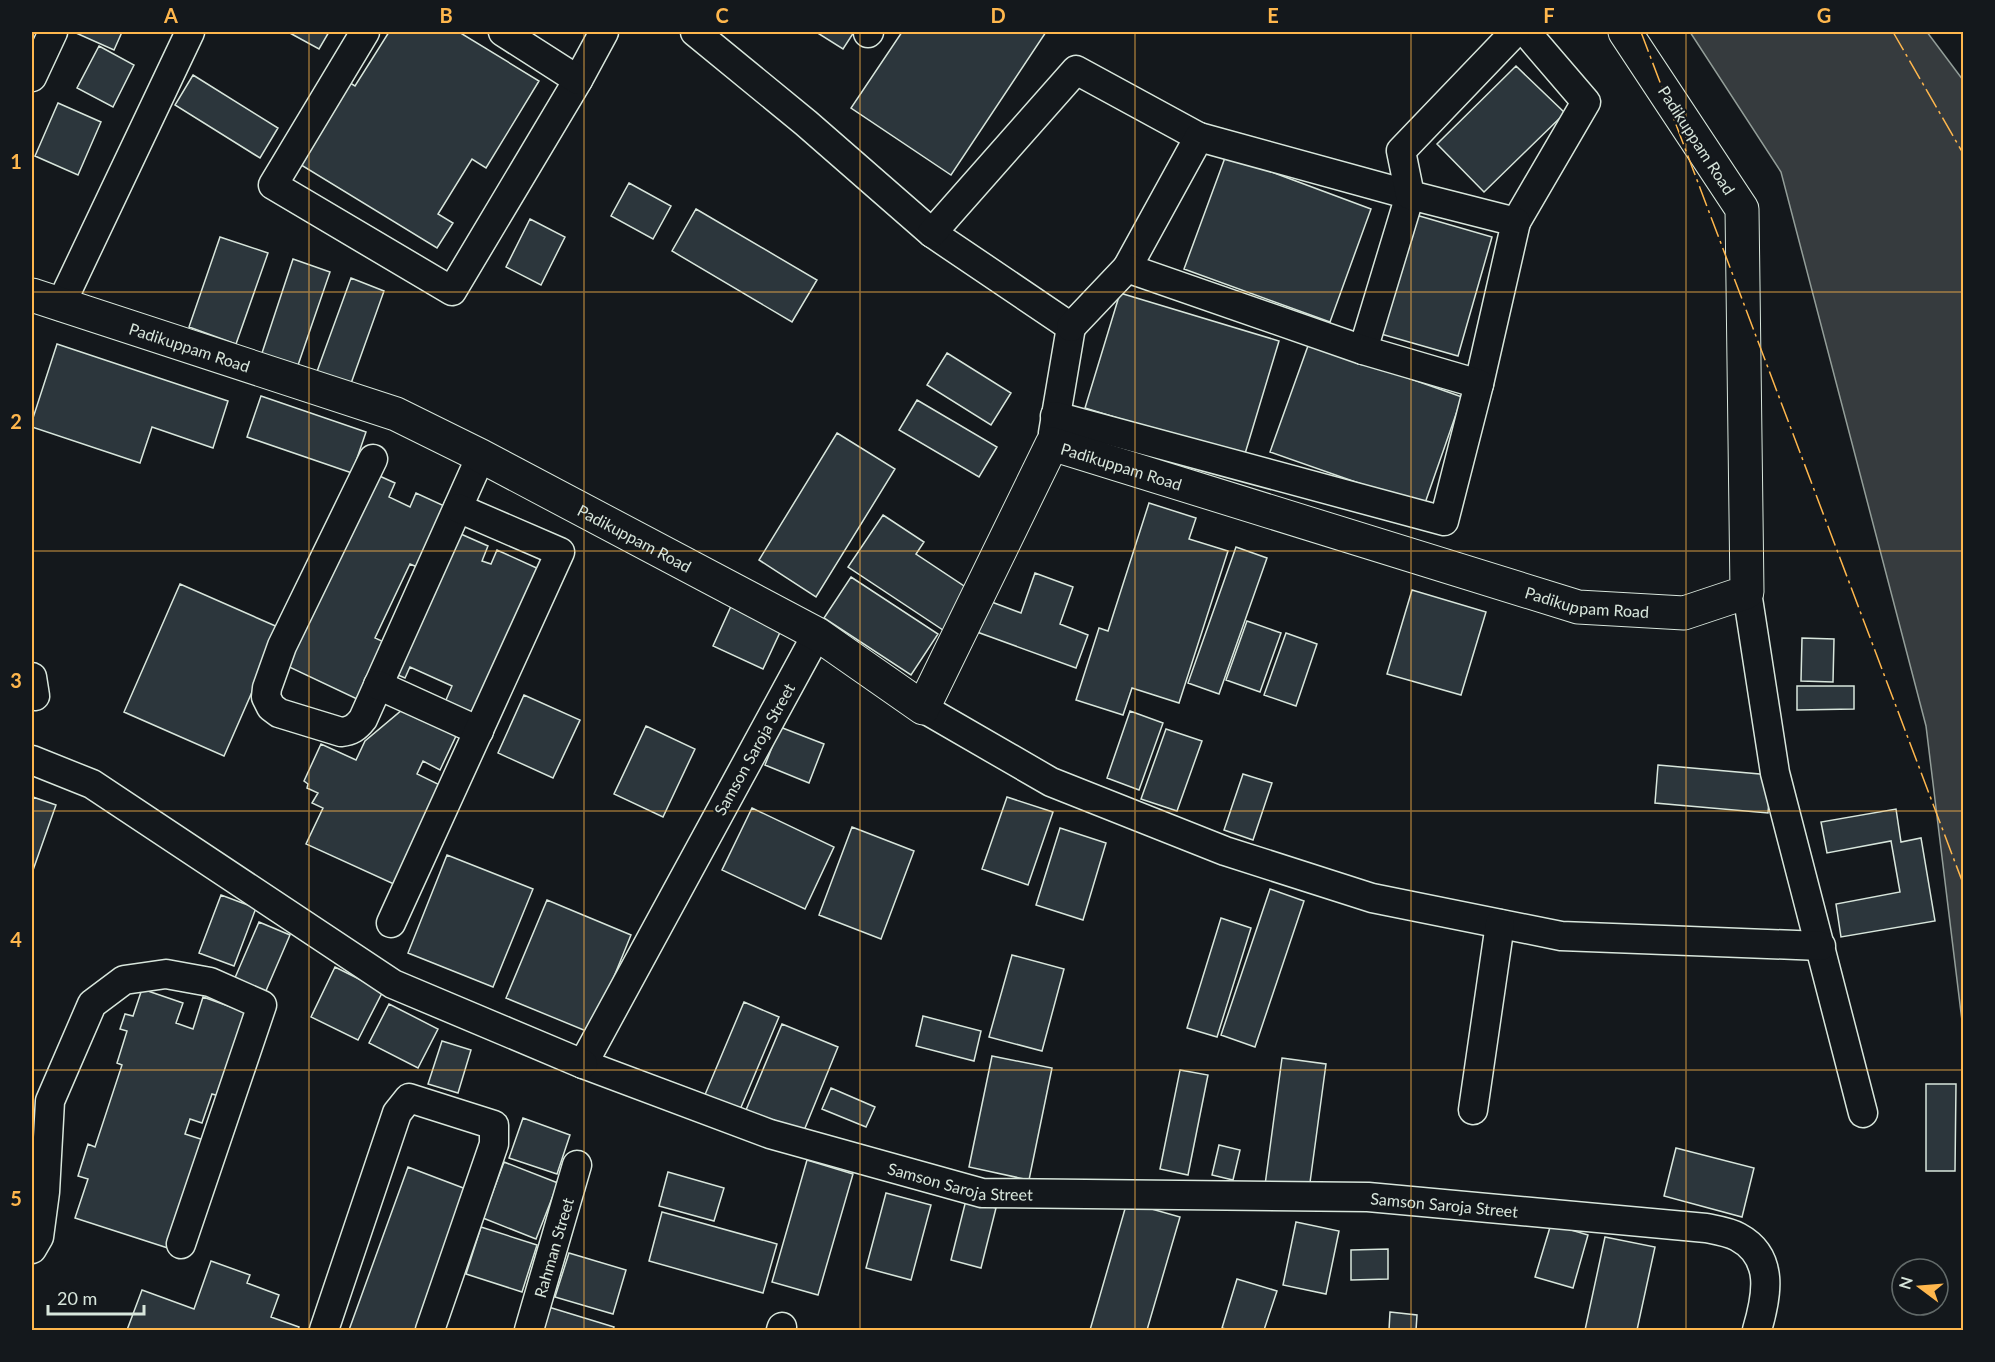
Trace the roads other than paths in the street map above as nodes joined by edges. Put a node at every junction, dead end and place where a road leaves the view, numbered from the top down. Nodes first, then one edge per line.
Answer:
1 (53, 32) edge
2 (190, 32) edge
3 (365, 32) edge
4 (503, 32) edge
5 (604, 32) edge
6 (695, 32) edge
7 (1515, 32) edge
8 (1526, 32) edge
9 (1625, 32) edge
10 (32, 77) edge
11 (578, 80) junction
12 (1199, 137) junction
13 (1410, 195) junction
14 (1516, 222) junction
15 (932, 233) junction
16 (1126, 268) junction
17 (46, 301) edge
18 (1071, 327) junction
19 (1363, 350) junction
20 (1479, 384) junction
21 (1054, 430) junction
22 (481, 456) junction
23 (373, 459) dead end
24 (458, 508) junction
25 (1747, 592) junction
26 (817, 634) junction
27 (378, 685) junction
28 (923, 708) junction
29 (479, 731) junction
30 (32, 760) edge
31 (391, 923) dead end
32 (1500, 924) junction
33 (1821, 946) junction
34 (583, 1064) junction
35 (1473, 1110) dead end
36 (1863, 1113) dead end
37 (577, 1165) dead end
38 (181, 1244) dead end
39 (32, 1249) edge
40 (324, 1330) edge
41 (430, 1330) edge
42 (529, 1330) edge
43 (1757, 1330) edge

1 - 10 street
2 - 17 street
3 - 11 street
4 - 11 street
5 - 11 street
6 - 15 street
7 - 13 street
8 - 14 street
9 - 25 street, Padikuppam Road
12 - 13 street
12 - 15 street
12 - 16 street
13 - 14 street
13 - 19 street
14 - 20 street
15 - 18 street
16 - 18 street
16 - 19 street
17 - 22 street, Padikuppam Road
18 - 21 street
19 - 20 street
20 - 21 street
21 - 25 street, Padikuppam Road
21 - 28 street, Padikuppam Road
22 - 24 street
22 - 26 street, Padikuppam Road
23 - 27 street
24 - 27 street
24 - 29 street
25 - 33 street
26 - 28 street, Padikuppam Road
26 - 34 street, Samson Saroja Street
27 - 29 street
28 - 32 street
29 - 31 street
30 - 34 street
32 - 33 street
32 - 35 street
33 - 36 street
34 - 43 street, Samson Saroja Street
37 - 42 street, Rahman Street
38 - 39 street
40 - 41 street

